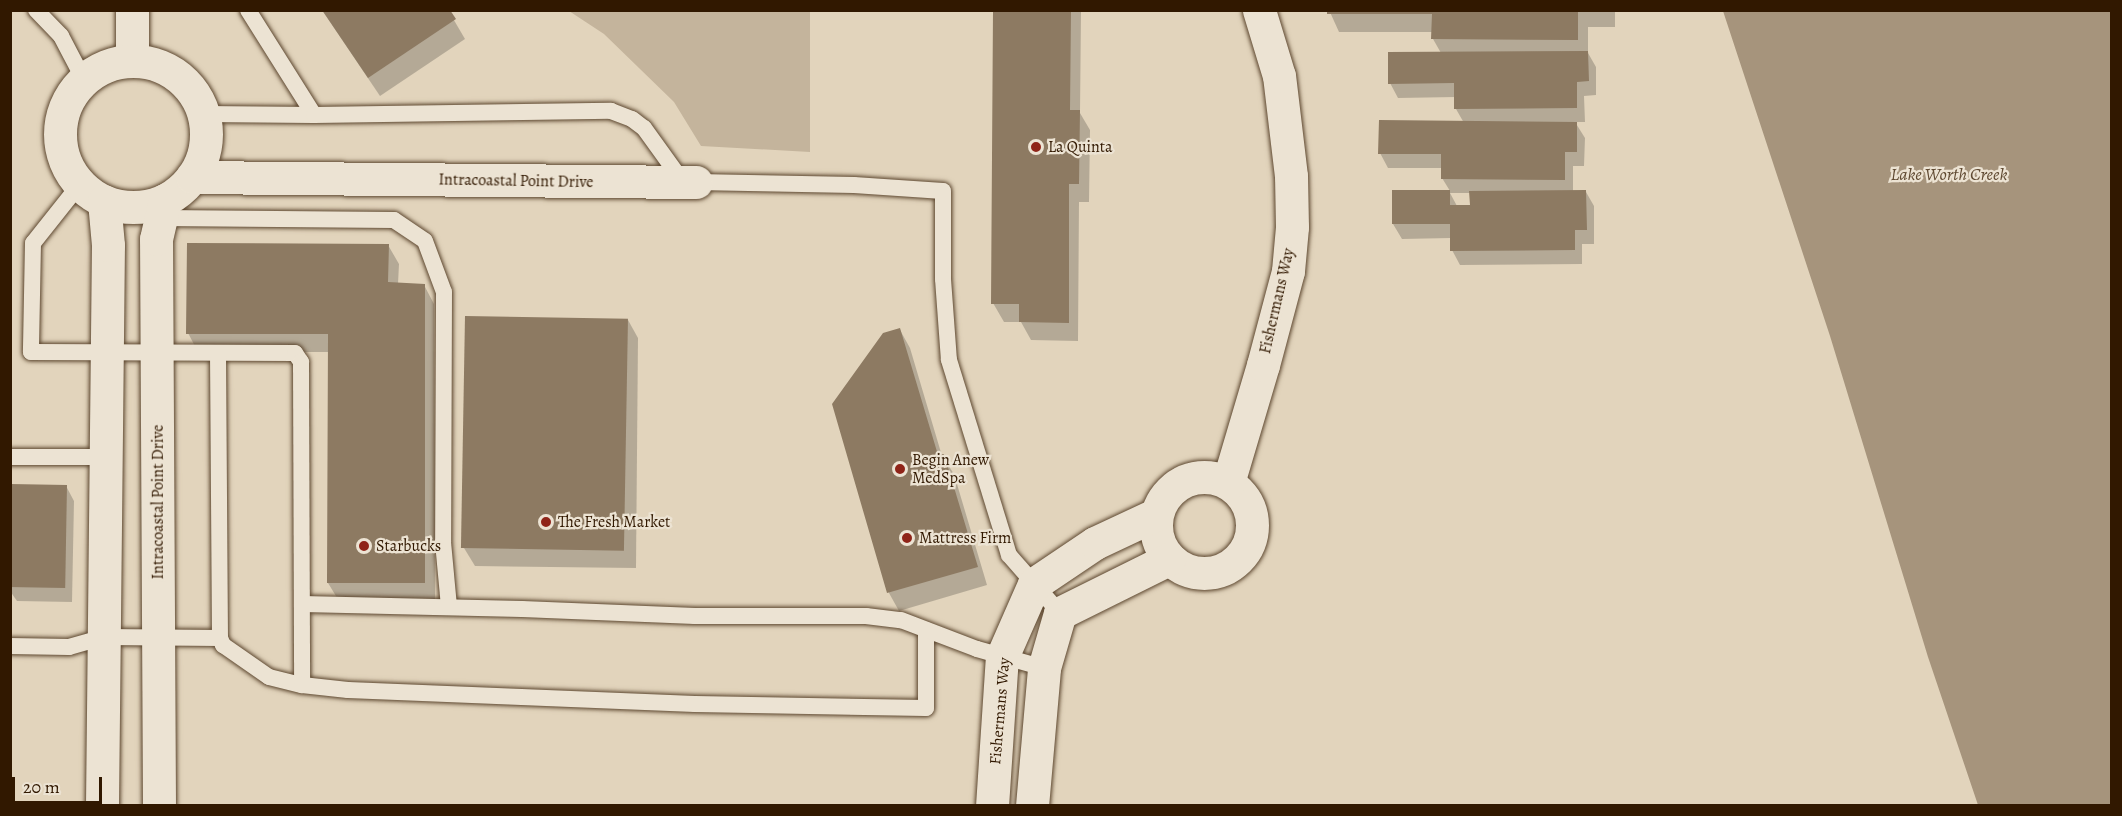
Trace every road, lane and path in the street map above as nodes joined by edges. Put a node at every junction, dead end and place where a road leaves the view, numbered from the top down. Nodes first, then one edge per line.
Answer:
1 (36, 10) edge
2 (132, 10) edge
3 (248, 10) edge
4 (1259, 10) edge
5 (132, 62) junction
6 (84, 80) junction
7 (203, 114) junction
8 (314, 116) junction
9 (192, 177) junction
10 (690, 182) junction
11 (92, 193) junction
12 (162, 209) junction
13 (107, 353) junction
14 (157, 353) junction
15 (218, 353) junction
16 (10, 457) edge
17 (106, 457) junction
18 (1228, 483) junction
19 (1156, 514) junction
20 (1169, 559) junction
21 (1034, 584) junction
22 (302, 604) junction
23 (449, 607) junction
24 (1060, 614) junction
25 (926, 630) junction
26 (104, 637) junction
27 (158, 637) junction
28 (220, 638) junction
29 (10, 646) edge
30 (1002, 657) junction
31 (1044, 668) junction
32 (302, 685) junction
33 (102, 806) edge
34 (159, 806) edge
35 (992, 806) edge
36 (1032, 806) edge

1 - 6 lane
2 - 5 street
3 - 8 lane
4 - 18 street, Fishermans Way
5 - 6 street
5 - 7 street
6 - 11 street
7 - 8 lane
7 - 9 street
8 - 10 lane
9 - 10 street, Intracoastal Point Drive
9 - 12 street
10 - 21 lane
11 - 12 street
11 - 13 street
11 - 13 lane
12 - 14 street, Intracoastal Point Drive
12 - 23 lane
13 - 14 lane
13 - 17 street
14 - 15 lane
14 - 27 street, Intracoastal Point Drive
15 - 22 lane
15 - 28 lane
16 - 17 lane
17 - 26 street
18 - 19 street
18 - 20 street
19 - 20 street
19 - 21 street
20 - 24 street
21 - 24 lane
21 - 30 street, Fishermans Way
22 - 23 lane
22 - 32 lane
23 - 25 lane
24 - 31 street
25 - 30 lane
25 - 32 lane
26 - 27 lane
26 - 29 lane
26 - 33 street
27 - 28 lane
27 - 34 street, Intracoastal Point Drive
28 - 32 lane
30 - 31 lane
30 - 35 street, Fishermans Way
31 - 36 street

